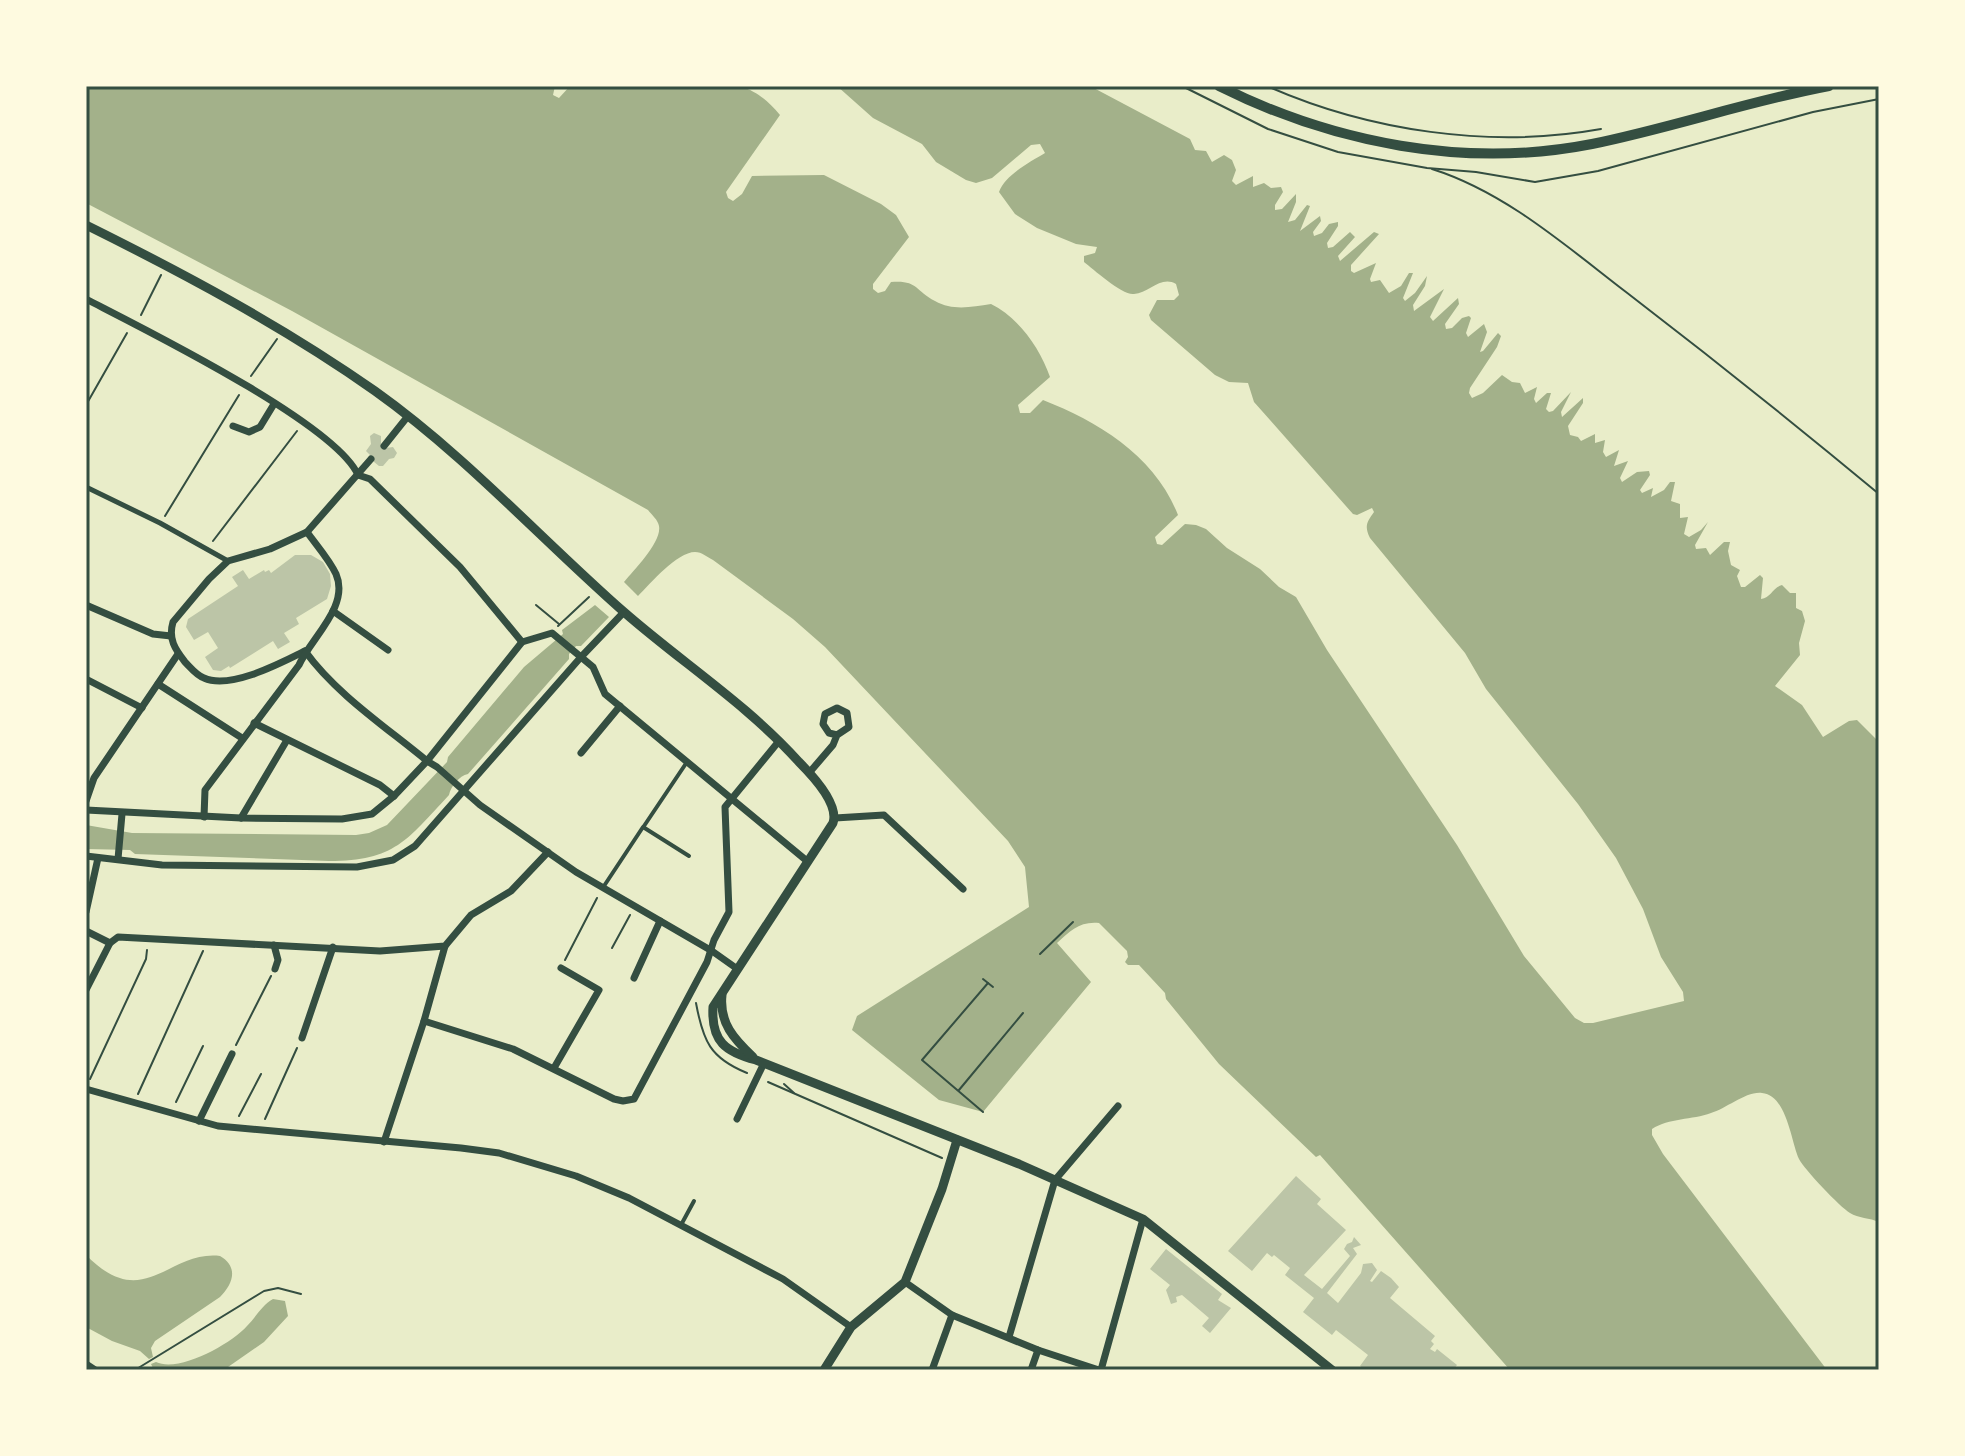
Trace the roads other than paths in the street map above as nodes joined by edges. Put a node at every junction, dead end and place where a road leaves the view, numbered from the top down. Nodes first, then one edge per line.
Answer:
1 (1219, 86) edge
2 (1829, 86) edge
3 (86, 225) edge
4 (86, 299) edge
5 (274, 404) junction
6 (408, 416) junction
7 (233, 426) dead end
8 (384, 446) dead end
9 (371, 459) dead end
10 (358, 475) junction
11 (87, 489) edge
12 (307, 532) junction
13 (228, 561) junction
14 (86, 605) edge
15 (333, 611) junction
16 (624, 612) junction
17 (171, 636) junction
18 (522, 642) junction
19 (388, 650) dead end
20 (305, 651) junction
21 (178, 654) junction
22 (578, 654) junction
23 (86, 679) edge
24 (158, 684) junction
25 (620, 706) junction
26 (142, 708) junction
27 (254, 723) junction
28 (837, 735) dead end
29 (242, 738) junction
30 (287, 740) junction
31 (779, 741) junction
32 (581, 753) dead end
33 (427, 761) junction
34 (687, 762) junction
35 (809, 773) junction
36 (465, 792) junction
37 (394, 796) junction
38 (732, 798) junction
39 (86, 801) edge
40 (86, 810) edge
41 (122, 814) junction
42 (204, 817) junction
43 (241, 818) junction
44 (835, 818) junction
45 (643, 827) junction
46 (548, 852) junction
47 (86, 856) edge
48 (118, 856) junction
49 (689, 856) dead end
50 (98, 858) junction
51 (807, 861) junction
52 (603, 888) junction
53 (963, 889) dead end
54 (86, 912) edge
55 (660, 921) junction
56 (86, 931) edge
57 (110, 943) junction
58 (274, 945) junction
59 (445, 946) junction
60 (333, 947) junction
61 (712, 951) junction
62 (561, 968) road end
63 (736, 968) junction
64 (275, 969) road end
65 (634, 978) dead end
66 (86, 990) edge
67 (424, 1021) junction
68 (302, 1038) road end
69 (232, 1054) road end
70 (760, 1062) junction
71 (554, 1068) junction
72 (86, 1088) edge
73 (1118, 1106) dead end
74 (737, 1119) dead end
75 (199, 1121) junction
76 (957, 1140) junction
77 (384, 1142) junction
78 (1055, 1180) junction
79 (694, 1201) dead end
80 (1143, 1219) junction
81 (679, 1227) junction
82 (905, 1282) junction
83 (952, 1315) junction
84 (851, 1327) junction
85 (1009, 1337) junction
86 (1038, 1350) junction
87 (86, 1364) edge
88 (95, 1370) edge
89 (824, 1370) edge
90 (932, 1370) edge
91 (1031, 1370) edge
92 (1100, 1370) edge
93 (1332, 1370) edge

1 - 2 main road
3 - 6 street
4 - 5 street
5 - 7 street
5 - 10 street
6 - 8 street
6 - 16 street
9 - 10 street
10 - 12 street
10 - 18 street
11 - 13 street
12 - 13 street
12 - 15 street
13 - 17 street
14 - 17 street
15 - 19 street
15 - 20 street
16 - 22 street
16 - 31 street
17 - 21 street
18 - 22 street
18 - 33 street
20 - 21 street
20 - 27 street
20 - 33 street
21 - 24 street
22 - 25 street
22 - 36 street
23 - 26 street
24 - 26 street
24 - 29 street
25 - 32 street
25 - 34 street
26 - 39 street
27 - 29 street
27 - 30 street
28 - 35 street
29 - 42 street
30 - 37 street
30 - 43 street
31 - 35 street
31 - 38 street
33 - 36 street
33 - 37 street
34 - 38 street
34 - 45 lane
35 - 44 street
36 - 46 street
36 - 48 street
37 - 43 street
38 - 51 street
38 - 61 street
40 - 41 street
41 - 42 street
41 - 48 street
42 - 43 street
44 - 51 street
44 - 53 street
45 - 49 lane
45 - 52 lane
46 - 52 street
46 - 59 street
47 - 50 street
48 - 50 street
50 - 54 street
51 - 63 street
52 - 55 street
55 - 61 street
55 - 65 street
56 - 57 street
57 - 58 street
57 - 66 street
58 - 60 street
58 - 64 street
59 - 60 street
59 - 67 street
60 - 68 street
61 - 63 street
61 - 71 street
62 - 71 street
63 - 70 street
67 - 71 street
67 - 77 street
69 - 75 street
70 - 74 street
70 - 76 street
72 - 75 street
73 - 78 street
75 - 77 street
76 - 78 street
76 - 82 street
77 - 81 street
78 - 80 street
78 - 85 street
79 - 81 lane
80 - 92 street
80 - 93 street
81 - 84 street
82 - 83 street
82 - 84 street
83 - 85 street
83 - 90 street
84 - 89 street
85 - 86 street
86 - 91 street
86 - 92 street
87 - 88 street

